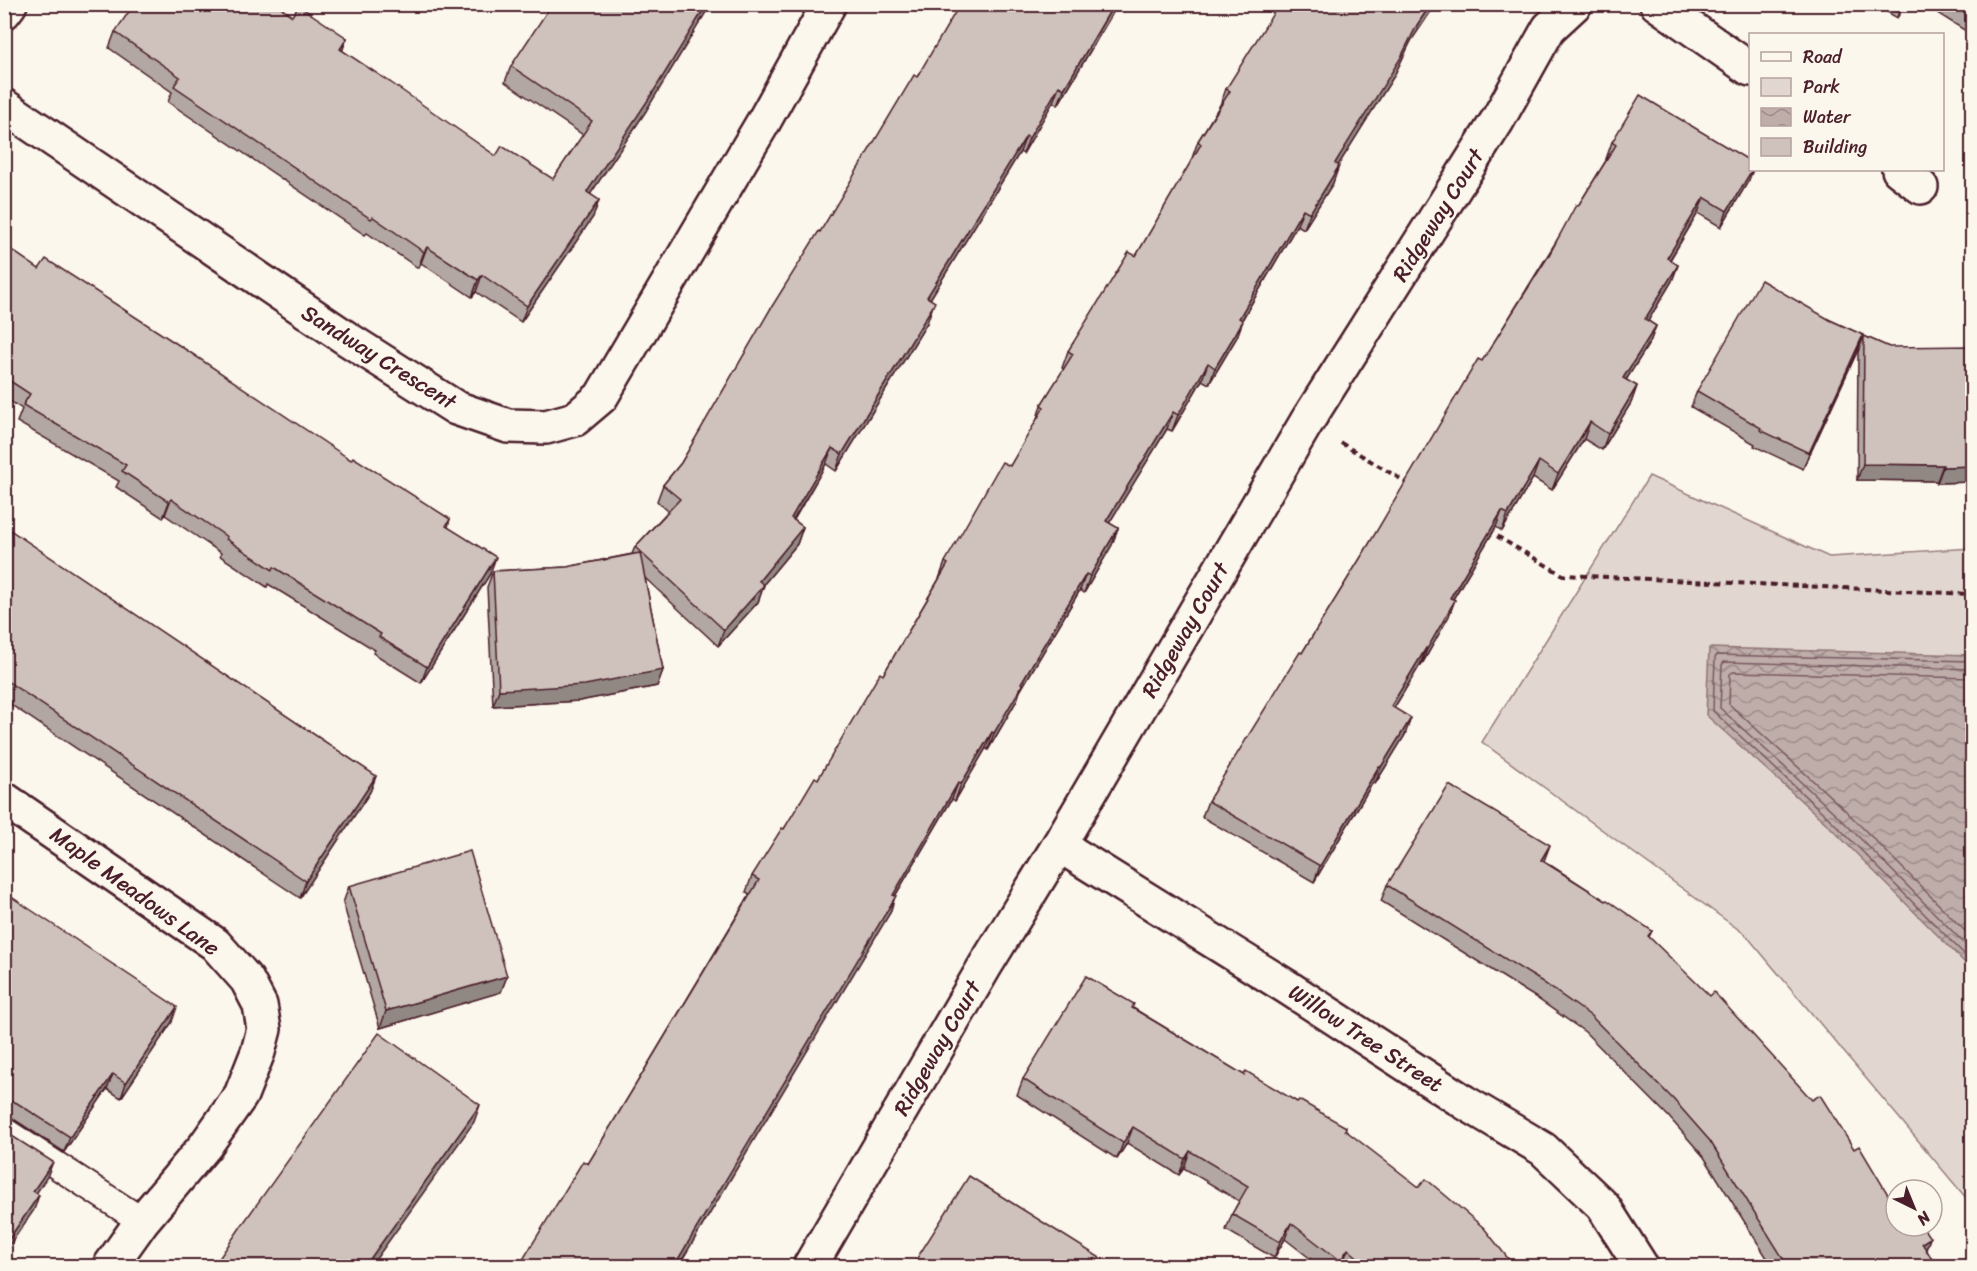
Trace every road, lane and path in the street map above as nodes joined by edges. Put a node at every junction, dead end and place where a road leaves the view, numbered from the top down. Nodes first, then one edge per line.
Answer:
1 (10, 4) edge
2 (829, 4) edge
3 (1575, 4) edge
4 (1657, 4) edge
5 (4, 12) edge
6 (1749, 68) edge
7 (4, 106) edge
8 (1306, 423) junction
9 (1419, 490) edge
10 (1481, 526) edge
11 (1972, 594) edge
12 (4, 799) edge
13 (1059, 845) junction
14 (4, 1131) edge
15 (142, 1221) junction
16 (110, 1266) edge
17 (810, 1266) edge
18 (1641, 1266) edge

1 - 5 street
2 - 7 street, Sandway Crescent
3 - 8 street, Ridgeway Court
4 - 6 street
8 - 9 path
8 - 13 street, Ridgeway Court
10 - 11 path
12 - 15 street, Maple Meadows Lane
13 - 17 street, Ridgeway Court
13 - 18 street, Willow Tree Street
14 - 15 lane
15 - 16 street, Maple Meadows Lane

